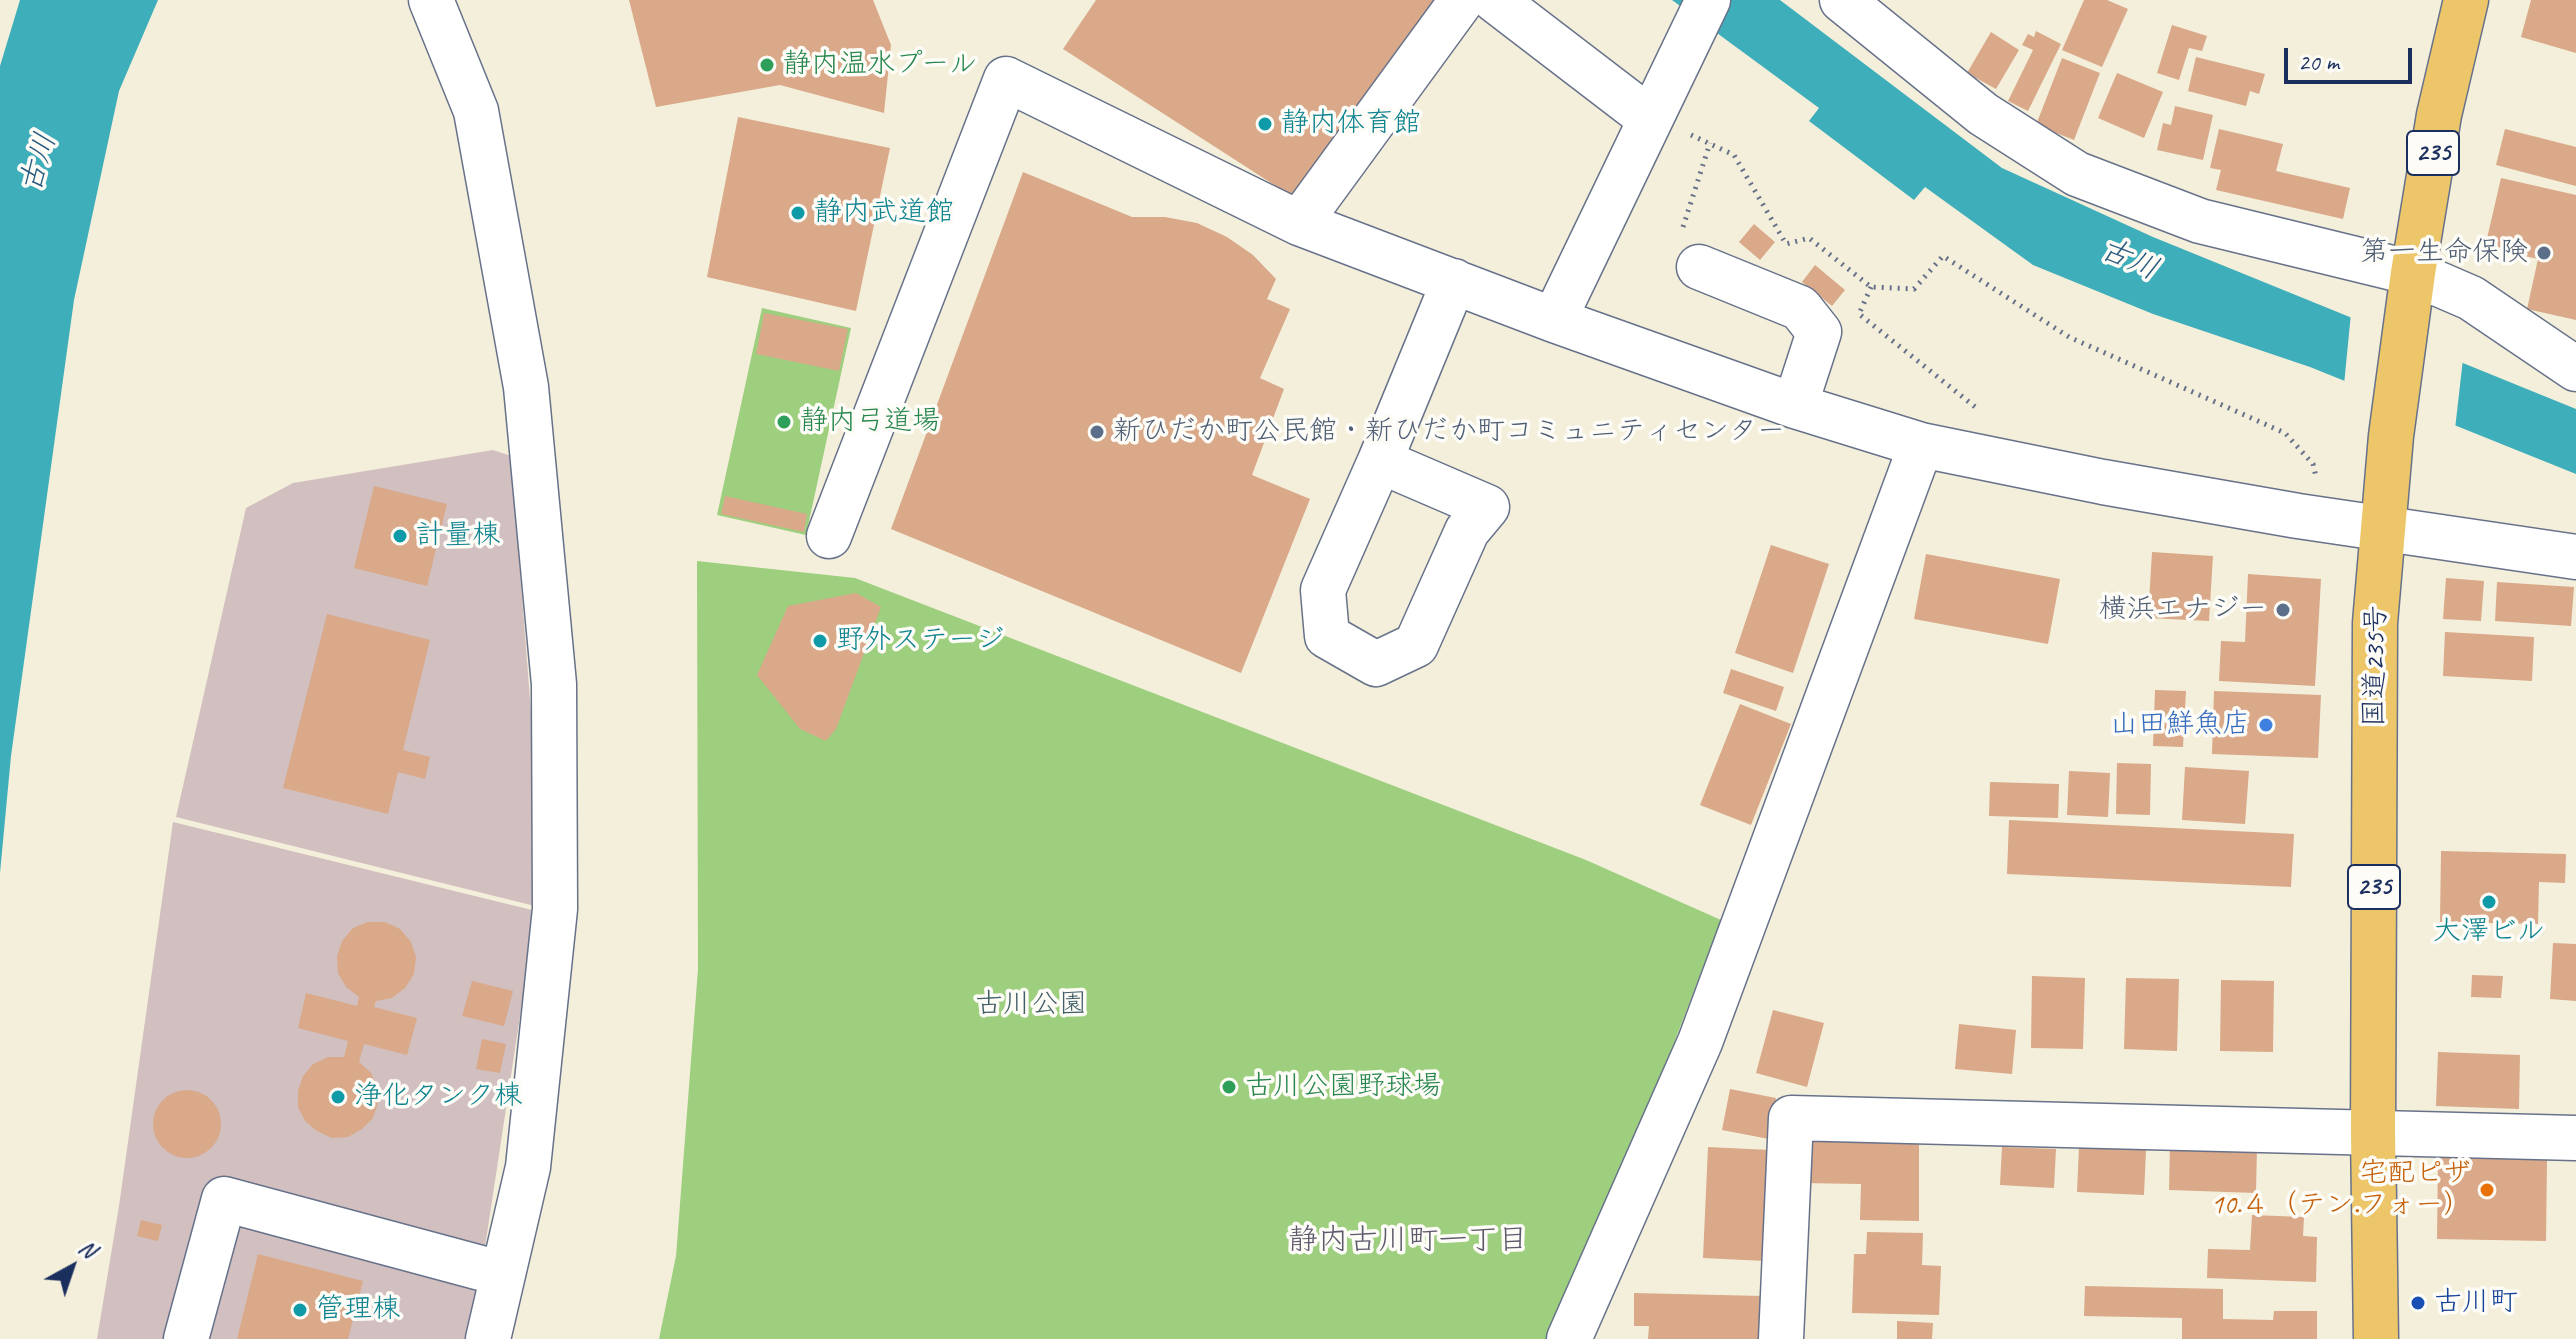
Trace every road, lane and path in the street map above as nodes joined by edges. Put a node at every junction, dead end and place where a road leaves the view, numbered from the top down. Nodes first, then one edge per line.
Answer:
1 (431, 0) edge
2 (1462, 0) edge
3 (1495, 0) edge
4 (1708, 0) edge
5 (1842, 0) edge
6 (2466, 0) edge
7 (1649, 118) junction
8 (1299, 223) junction
9 (1699, 267) dead end
10 (1454, 281) junction
11 (1871, 287) junction
12 (2411, 290) junction
13 (1554, 320) junction
14 (2576, 369) edge
15 (1795, 406) junction
16 (1983, 413) dead end
17 (1921, 445) junction
18 (1380, 461) junction
19 (2328, 520) junction
20 (2382, 528) junction
21 (829, 536) dead end
22 (2576, 557) edge
23 (2373, 1132) junction
24 (2576, 1138) edge
25 (503, 1274) junction
26 (186, 1339) edge
27 (488, 1339) edge
28 (1569, 1339) edge
29 (1781, 1339) edge
30 (2376, 1339) edge

1 - 25 street
2 - 8 street
3 - 7 street
4 - 7 street
5 - 12 street
6 - 12 highway, 国道235号 / 235
7 - 11 path
7 - 13 street
8 - 10 street
8 - 21 street
9 - 15 street
10 - 13 street
10 - 18 street
11 - 16 path
11 - 19 path
12 - 14 street
12 - 20 highway, 国道235号 / 235
13 - 15 street
15 - 17 street
17 - 19 street
17 - 28 street
18 - 18 street
19 - 20 street
20 - 22 street
20 - 23 highway, 国道235号 / 235
23 - 24 street
23 - 29 street
23 - 30 highway, 国道235号 / 235
25 - 26 street
25 - 27 street

